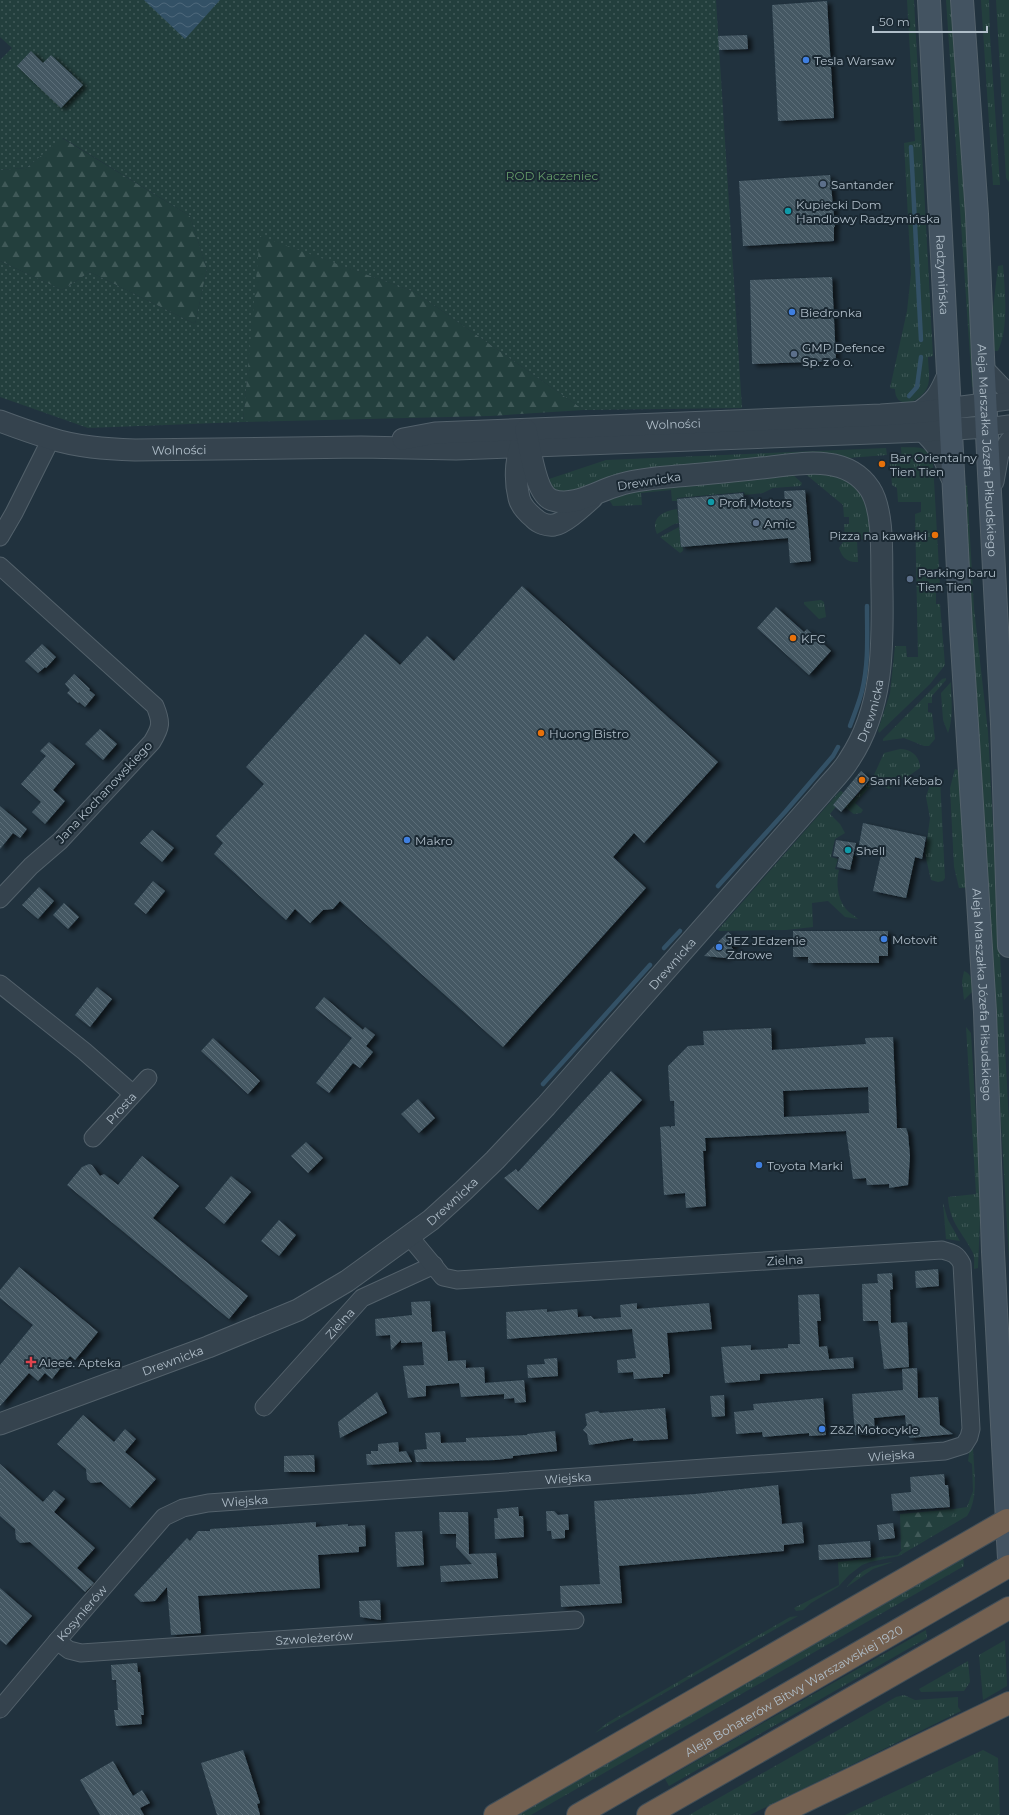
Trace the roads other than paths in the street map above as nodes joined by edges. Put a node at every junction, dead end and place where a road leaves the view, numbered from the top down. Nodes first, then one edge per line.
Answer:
1 (929, 0) edge
2 (962, 0) edge
3 (983, 366) junction
4 (948, 370) junction
5 (1009, 390) edge
6 (1009, 401) edge
7 (985, 404) junction
8 (950, 419) junction
9 (0, 421) edge
10 (918, 422) junction
11 (1009, 424) edge
12 (987, 427) junction
13 (50, 439) junction
14 (1009, 440) edge
15 (525, 441) junction
16 (954, 492) junction
17 (991, 504) junction
18 (0, 537) edge
19 (0, 566) edge
20 (0, 898) edge
21 (1009, 946) edge
22 (0, 984) edge
23 (148, 1078) dead end
24 (133, 1094) junction
25 (92, 1138) dead end
26 (409, 1236) junction
27 (434, 1265) junction
28 (264, 1407) dead end
29 (0, 1424) edge
30 (969, 1437) joint
31 (164, 1517) joint
32 (1008, 1520) edge
33 (1009, 1559) edge
34 (1009, 1566) edge
35 (1009, 1608) edge
36 (575, 1620) dead end
37 (57, 1641) junction
38 (1009, 1703) edge
39 (0, 1709) edge
40 (495, 1815) edge
41 (578, 1815) edge
42 (648, 1815) edge
43 (776, 1815) edge

1 - 4 main road, Radzymińska
2 - 3 main road, Aleja Marszałka Józefa Piłsudskiego
3 - 5 street
3 - 7 main road, Aleja Marszałka Józefa Piłsudskiego
4 - 8 main road, Radzymińska
4 - 10 street
6 - 7 street
7 - 8 street, Wolności
7 - 12 main road, Aleja Marszałka Józefa Piłsudskiego
8 - 10 street, Wolności
8 - 12 street, Wolności
8 - 16 main road, Aleja Marszałka Józefa Piłsudskiego
9 - 13 street, Wolności
10 - 15 street, Wolności
10 - 16 street
11 - 12 street
12 - 17 main road, Aleja Marszałka Józefa Piłsudskiego
13 - 15 street, Wolności
13 - 18 street
14 - 17 street
15 - 26 street, Drewnicka
16 - 32 main road, Aleja Marszałka Józefa Piłsudskiego
17 - 21 main road, Aleja Marszałka Józefa Piłsudskiego
19 - 20 street, Jana Kochanowskiego
22 - 24 street
23 - 24 street, Prosta
24 - 25 street, Prosta
26 - 27 street, Zielna
26 - 29 street, Drewnicka
27 - 28 street, Zielna
27 - 30 street, Zielna
30 - 31 street, Wiejska
31 - 37 street, Kosynierów
32 - 33 main road, Aleja Marszałka Józefa Piłsudskiego
32 - 40 highway
34 - 41 highway, Aleja Bohaterów Bitwy Warszawskiej 1920
35 - 42 highway
36 - 37 street, Szwoleżerów
37 - 39 street, Kosynierów
38 - 43 highway

